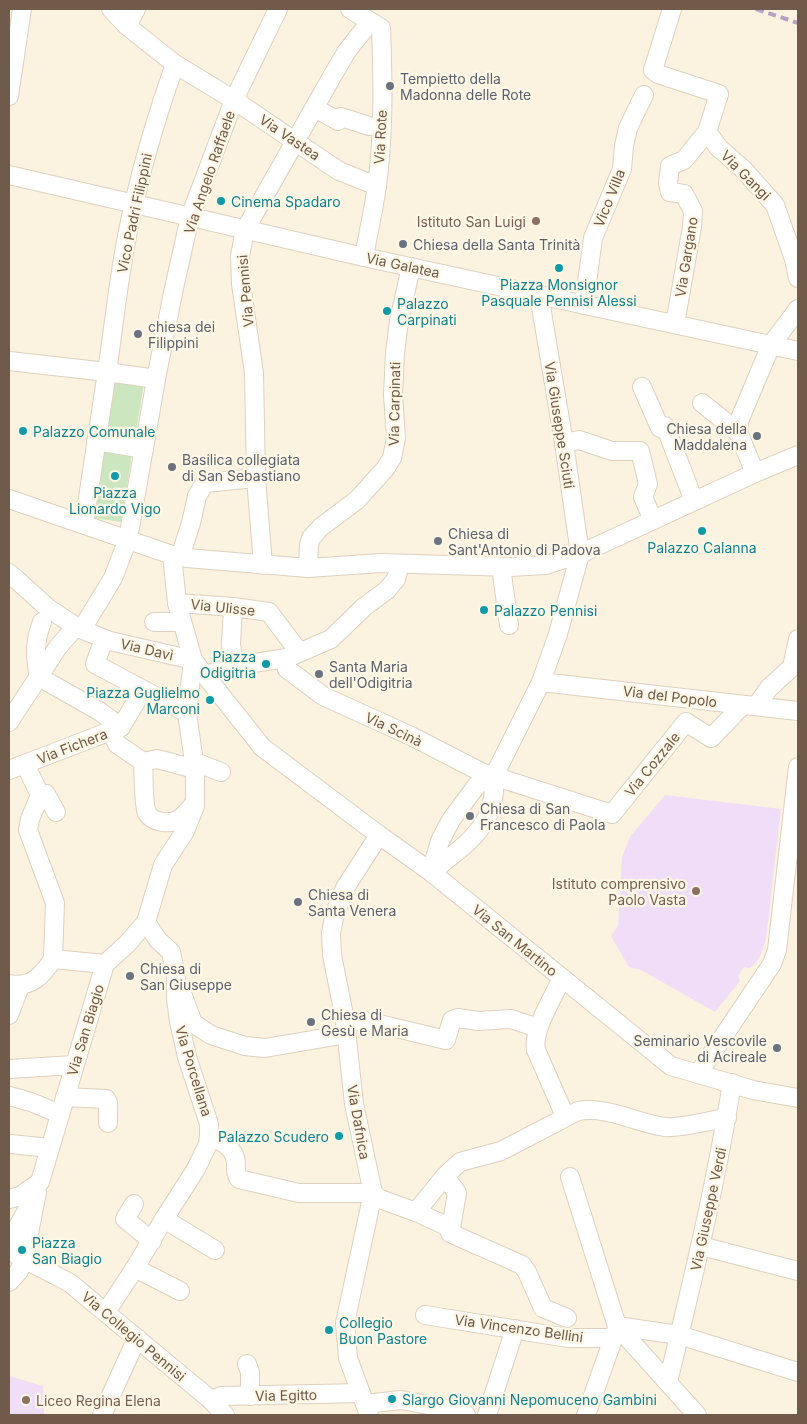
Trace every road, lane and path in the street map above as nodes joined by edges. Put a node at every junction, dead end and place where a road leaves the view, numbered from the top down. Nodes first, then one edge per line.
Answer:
1 (111, 9) edge
2 (136, 9) edge
3 (278, 9) edge
4 (350, 9) edge
5 (672, 9) edge
6 (20, 11) edge
7 (370, 22) junction
8 (127, 26) junction
9 (176, 64) junction
10 (644, 94) dead end
11 (9, 96) edge
12 (234, 100) junction
13 (315, 108) junction
14 (369, 126) dead end
15 (707, 132) junction
16 (296, 142) junction
17 (9, 176) edge
18 (377, 186) junction
19 (134, 204) junction
20 (190, 217) junction
21 (245, 230) junction
22 (364, 257) junction
23 (411, 267) junction
24 (798, 278) edge
25 (539, 295) junction
26 (584, 305) junction
27 (798, 309) edge
28 (675, 324) junction
29 (771, 345) junction
30 (798, 351) edge
31 (9, 362) edge
32 (106, 370) junction
33 (156, 376) junction
34 (642, 387) dead end
35 (702, 403) dead end
36 (738, 432) junction
37 (96, 441) junction
38 (564, 443) junction
39 (144, 448) junction
40 (798, 455) edge
41 (755, 473) junction
42 (256, 478) junction
43 (694, 501) junction
44 (10, 505) edge
45 (653, 520) junction
46 (80, 523) junction
47 (128, 539) junction
48 (580, 554) junction
49 (180, 557) junction
50 (400, 564) junction
51 (263, 565) junction
52 (501, 567) junction
53 (308, 568) junction
54 (9, 573) edge
55 (178, 603) junction
56 (232, 607) junction
57 (42, 622) dead end
58 (154, 622) dead end
59 (182, 622) junction
60 (78, 625) junction
61 (509, 625) dead end
62 (798, 639) edge
63 (107, 640) junction
64 (296, 653) junction
65 (189, 656) junction
66 (234, 666) junction
67 (206, 675) junction
68 (39, 677) junction
69 (541, 682) junction
70 (143, 690) junction
71 (750, 705) junction
72 (98, 710) junction
73 (798, 711) edge
74 (185, 714) junction
75 (9, 722) edge
76 (116, 729) junction
77 (86, 742) junction
78 (143, 762) junction
79 (195, 765) junction
80 (798, 767) edge
81 (15, 768) edge
82 (221, 772) dead end
83 (494, 776) junction
84 (40, 795) junction
85 (195, 801) junction
86 (56, 812) dead end
87 (379, 836) junction
88 (431, 872) junction
89 (146, 922) junction
90 (53, 959) junction
91 (105, 964) junction
92 (176, 975) junction
93 (562, 978) junction
94 (14, 985) edge
95 (9, 1015) edge
96 (346, 1027) junction
97 (538, 1028) junction
98 (74, 1066) junction
99 (9, 1070) edge
100 (698, 1074) junction
101 (732, 1083) junction
102 (9, 1096) edge
103 (798, 1098) edge
104 (63, 1105) junction
105 (565, 1116) junction
106 (726, 1118) junction
107 (108, 1123) dead end
108 (209, 1136) junction
109 (11, 1144) dead end
110 (50, 1148) junction
111 (445, 1176) junction
112 (570, 1177) dead end
113 (38, 1187) junction
114 (372, 1193) junction
115 (9, 1199) edge
116 (134, 1204) dead end
117 (416, 1212) junction
118 (164, 1219) junction
119 (450, 1228) junction
120 (152, 1241) junction
121 (9, 1243) edge
122 (701, 1246) junction
123 (215, 1250) dead end
124 (23, 1258) edge
125 (135, 1268) junction
126 (798, 1272) edge
127 (9, 1283) edge
128 (180, 1291) dead end
129 (106, 1312) junction
130 (425, 1315) dead end
131 (567, 1318) dead end
132 (515, 1329) junction
133 (615, 1332) junction
134 (679, 1335) junction
135 (137, 1338) junction
136 (247, 1364) dead end
137 (798, 1372) edge
138 (668, 1382) junction
139 (250, 1396) junction
140 (211, 1400) junction
141 (365, 1404) edge
142 (102, 1415) edge
143 (225, 1415) edge
144 (466, 1415) edge
145 (487, 1415) edge
146 (586, 1415) edge
147 (696, 1415) edge

1 - 8 street, Via Vastea
2 - 8 street
3 - 12 street, Via Angelo Raffaele
4 - 7 street
5 - 15 street
6 - 11 street
7 - 13 street, Via Pennisi
7 - 18 street, Via Rote
8 - 9 street, Via Vastea
9 - 12 street, Via Vastea
9 - 19 street, Vico Padri Filippini
10 - 26 street, Vico Villa
12 - 16 street, Via Vastea
12 - 20 street, Via Angelo Raffaele
13 - 14 street
13 - 16 street, Via Pennisi
15 - 24 street, Via Gangi
15 - 28 street, Via Gargano
16 - 18 street, Via Vastea
16 - 21 street, Via Pennisi
17 - 19 street, Via Galatea
18 - 22 street, Via Rote
19 - 20 street, Via Galatea
19 - 32 street, Vico Padri Filippini
20 - 21 street, Via Galatea
20 - 33 street, Via Angelo Raffaele
21 - 22 street, Via Galatea
21 - 42 street, Via Pennisi
22 - 23 street, Via Galatea
23 - 25 street, Via Galatea
23 - 53 street, Via Carpinati
25 - 26 street, Via Galatea
25 - 38 street, Via Giuseppe Sciuti
26 - 28 street, Via Galatea
27 - 29 street
28 - 29 street, Via Galatea
29 - 30 street, Via Galatea
29 - 36 street
31 - 32 street
32 - 33 street
32 - 37 street, Vico Padri Filippini
33 - 39 street, Via Angelo Raffaele
34 - 43 street
35 - 36 street
36 - 41 street
37 - 39 street
37 - 46 street, Vico Padri Filippini
38 - 45 street
38 - 48 street, Via Giuseppe Sciuti
39 - 47 street, Via Angelo Raffaele
40 - 41 street
41 - 43 street
42 - 49 street
42 - 51 street, Via Pennisi
43 - 45 street
44 - 46 street
45 - 48 street
46 - 47 street
47 - 49 street
47 - 60 street, Via Angelo Raffaele
48 - 52 street
48 - 69 street
49 - 51 street
49 - 55 street
50 - 52 street
50 - 53 street
50 - 64 street
51 - 53 street
52 - 61 street
54 - 60 street
55 - 56 street, Via Ulisse
55 - 59 street
56 - 64 street, Via Ulisse
56 - 66 street
57 - 68 street
58 - 59 street
59 - 65 street
60 - 63 street, Via Davì
60 - 68 street, Via Angelo Raffaele
62 - 71 street, Via Cozzale
63 - 65 street, Via Davì
63 - 70 street
64 - 66 street
64 - 83 street, Via Scinà
65 - 67 street, Via San Martino
65 - 74 street
66 - 67 street
67 - 87 street, Via San Martino
68 - 72 street
68 - 75 street, Via Angelo Raffaele
69 - 71 street, Via del Popolo
69 - 83 street
70 - 74 street
70 - 76 street, Via Fichera
71 - 73 street, Via del Popolo
71 - 83 street, Via Cozzale
72 - 76 street
72 - 77 street
74 - 79 street
76 - 77 street, Via Fichera
76 - 78 street
77 - 81 street, Via Fichera
78 - 79 street
78 - 85 street
79 - 82 street
79 - 85 street
80 - 100 street
81 - 84 street
83 - 88 street
83 - 88 street
84 - 86 street
84 - 90 street
85 - 89 street
87 - 88 street, Via San Martino
87 - 96 street, Via Dafnica
88 - 93 street, Via San Martino
89 - 91 street
89 - 92 street, Via Porcellana
90 - 91 street
90 - 94 street
91 - 98 street, Via San Biagio
92 - 96 street
92 - 108 street, Via Porcellana
93 - 97 street
93 - 100 street, Via San Martino
94 - 95 street
96 - 97 street
96 - 114 street, Via Dafnica
97 - 105 street
98 - 99 street
98 - 104 street, Via San Biagio
100 - 101 street, Via San Martino
101 - 103 street, Via San Martino
101 - 106 street, Via Giuseppe Verdi
102 - 104 street, Via San Biagio
104 - 107 street, Via San Biagio
104 - 110 street, Via San Biagio
105 - 106 street
105 - 111 street
106 - 122 street, Via Giuseppe Verdi
108 - 114 street
108 - 118 street, Via Porcellana
109 - 110 street
110 - 113 street, Via San Biagio
111 - 117 street
111 - 119 street
112 - 133 street
113 - 115 street
113 - 121 street
113 - 124 street
114 - 117 street
114 - 141 street, Via Dafnica
116 - 120 street
117 - 119 street
118 - 120 street, Via Porcellana
118 - 123 street
119 - 131 street
120 - 125 street, Via Porcellana
122 - 126 street
122 - 134 street, Via Giuseppe Verdi
124 - 127 street
124 - 129 street, Via Collegio Pennisi
125 - 128 street
125 - 129 street, Via Porcellana
129 - 135 street, Via Collegio Pennisi
130 - 132 street, Via Vincenzo Bellini
132 - 133 street, Via Vincenzo Bellini
132 - 145 street
133 - 134 street, Via Vincenzo Bellini
133 - 138 street
133 - 146 street
134 - 137 street
134 - 138 street, Via Giuseppe Verdi
135 - 140 street, Via Collegio Pennisi
135 - 142 street
136 - 139 street
138 - 147 street
139 - 140 street, Via Egitto
139 - 141 street, Via Egitto
140 - 143 street, Via Collegio Pennisi
141 - 144 street, Via Egitto

